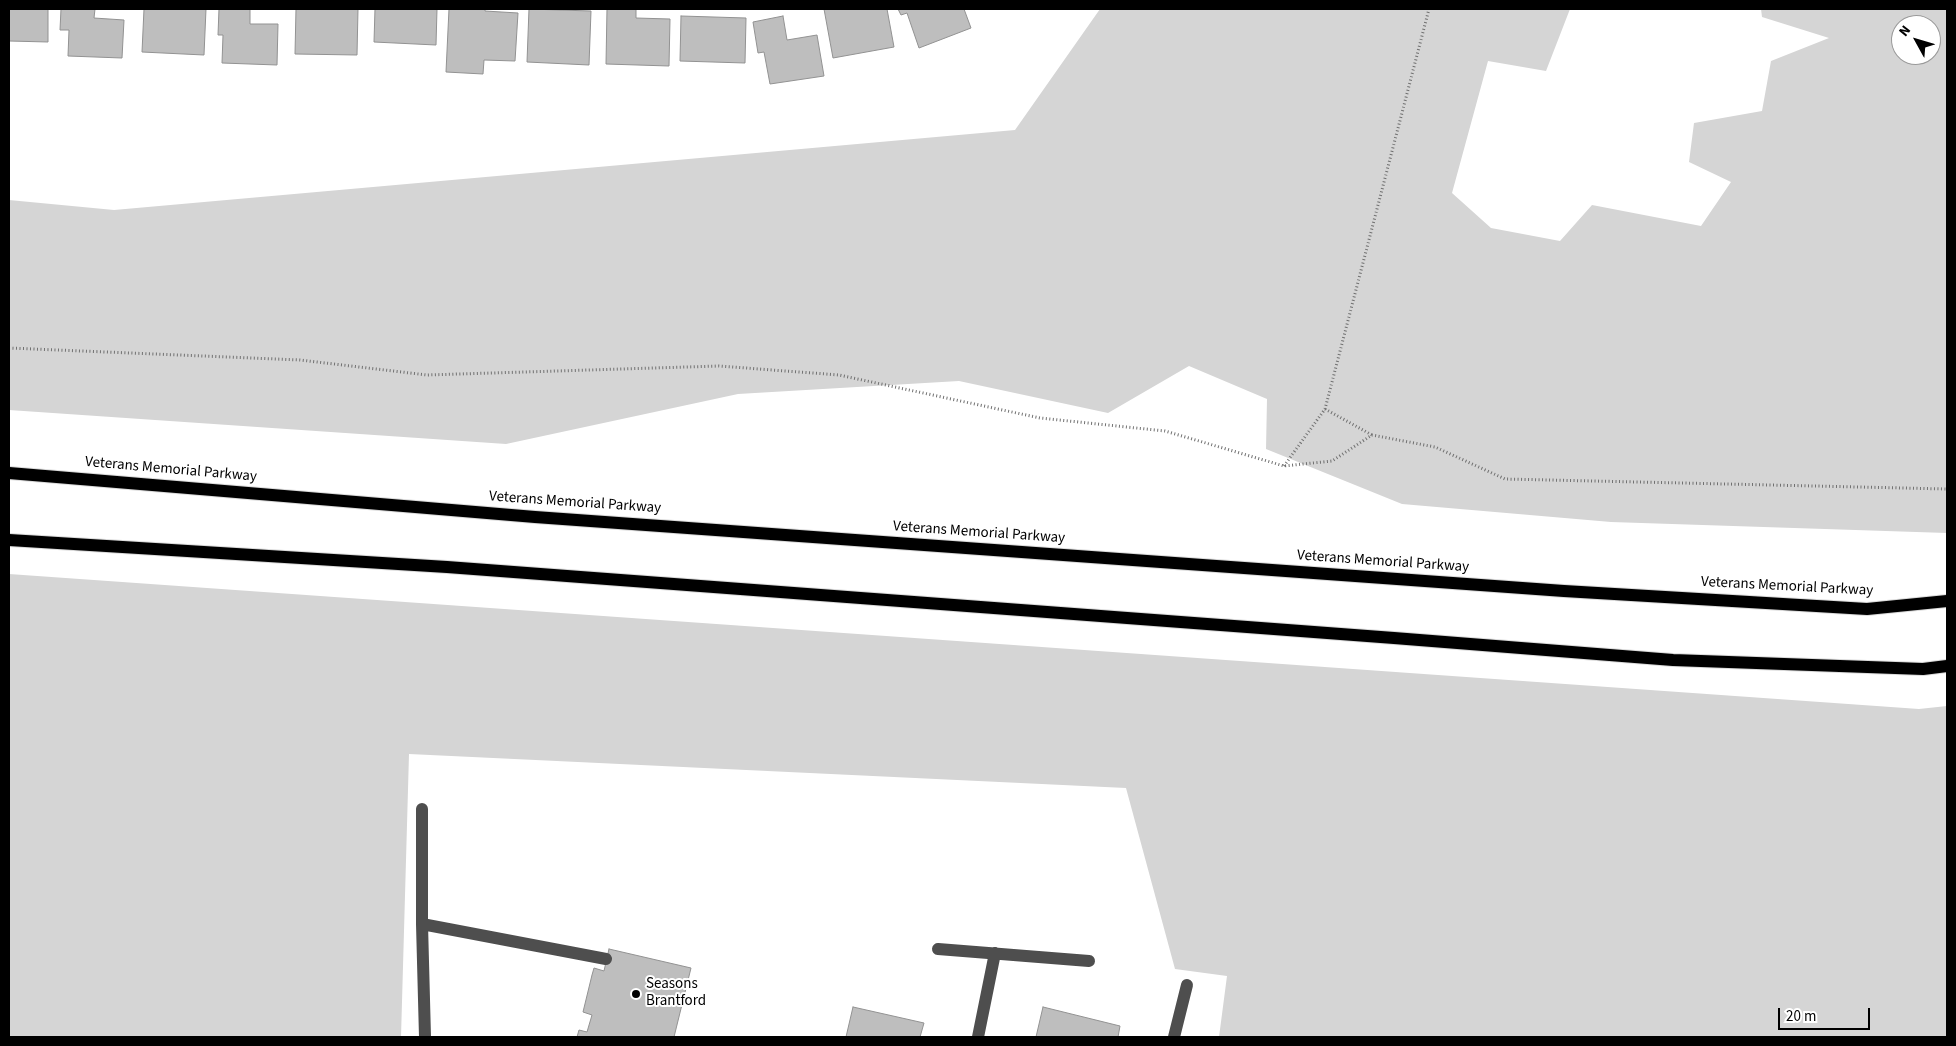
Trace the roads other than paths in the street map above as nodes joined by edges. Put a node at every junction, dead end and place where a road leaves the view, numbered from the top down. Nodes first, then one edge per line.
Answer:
1 (9, 473) edge
2 (9, 540) edge
3 (1947, 601) edge
4 (1947, 666) edge
5 (422, 809) dead end
6 (422, 924) junction
7 (938, 949) dead end
8 (995, 953) junction
9 (606, 959) dead end
10 (1089, 961) dead end
11 (1187, 986) dead end
12 (425, 1037) edge
13 (978, 1037) edge
14 (1174, 1037) edge

1 - 3 main road, Veterans Memorial Parkway
2 - 4 main road
5 - 6 lane
6 - 9 lane
6 - 12 lane
7 - 8 lane
8 - 10 lane
8 - 13 lane
11 - 14 lane

